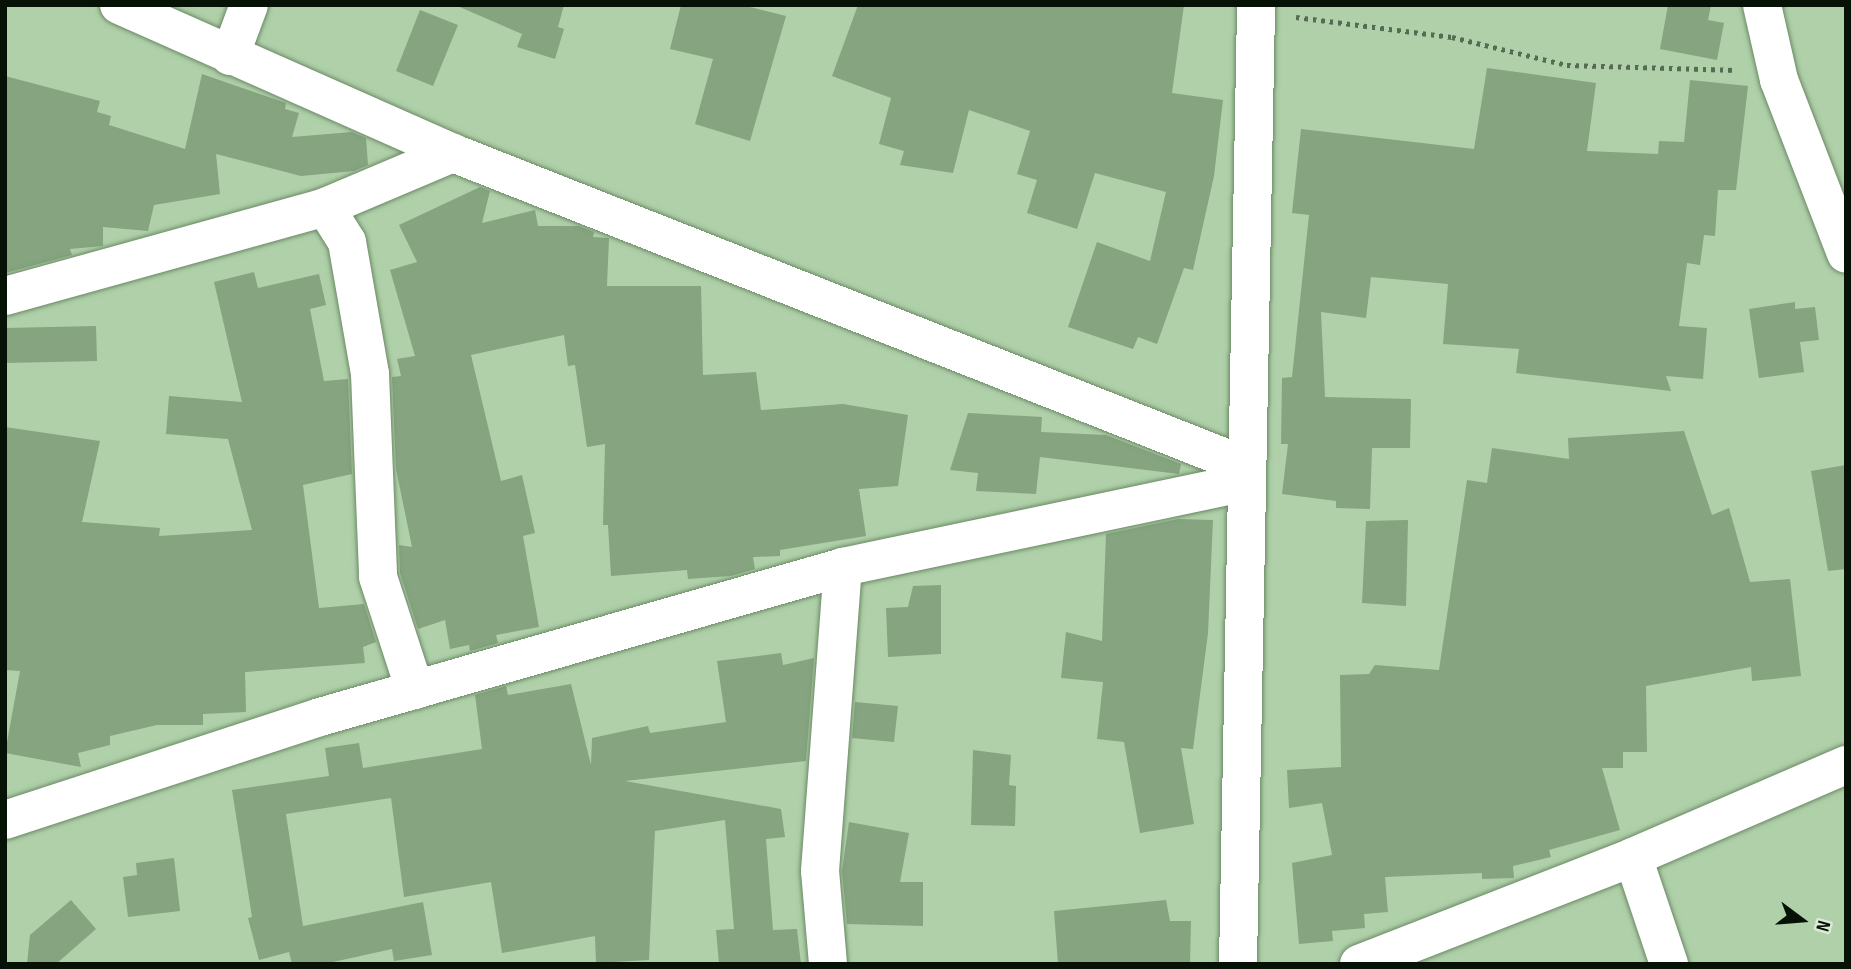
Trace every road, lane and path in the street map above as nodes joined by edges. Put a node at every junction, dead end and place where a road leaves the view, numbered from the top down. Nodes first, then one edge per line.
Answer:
1 (119, 5) edge
2 (250, 5) edge
3 (1762, 5) edge
4 (1256, 9) edge
5 (230, 56) junction
6 (1779, 80) junction
7 (453, 153) junction
8 (325, 207) junction
9 (1846, 254) edge
10 (5, 296) edge
11 (1245, 474) junction
12 (843, 567) junction
13 (415, 690) junction
14 (1846, 765) edge
15 (5, 820) edge
16 (1633, 857) junction
17 (828, 964) edge
18 (1238, 964) edge
19 (1359, 964) edge
20 (1669, 964) edge

1 - 5 street
2 - 5 street
3 - 6 street
4 - 6 path
4 - 11 street
5 - 7 street
6 - 9 street
7 - 8 street
7 - 11 street
8 - 10 street
8 - 13 street
11 - 12 street
11 - 18 street
12 - 13 street
12 - 17 street
13 - 15 street
14 - 16 street
16 - 19 street
16 - 20 street

